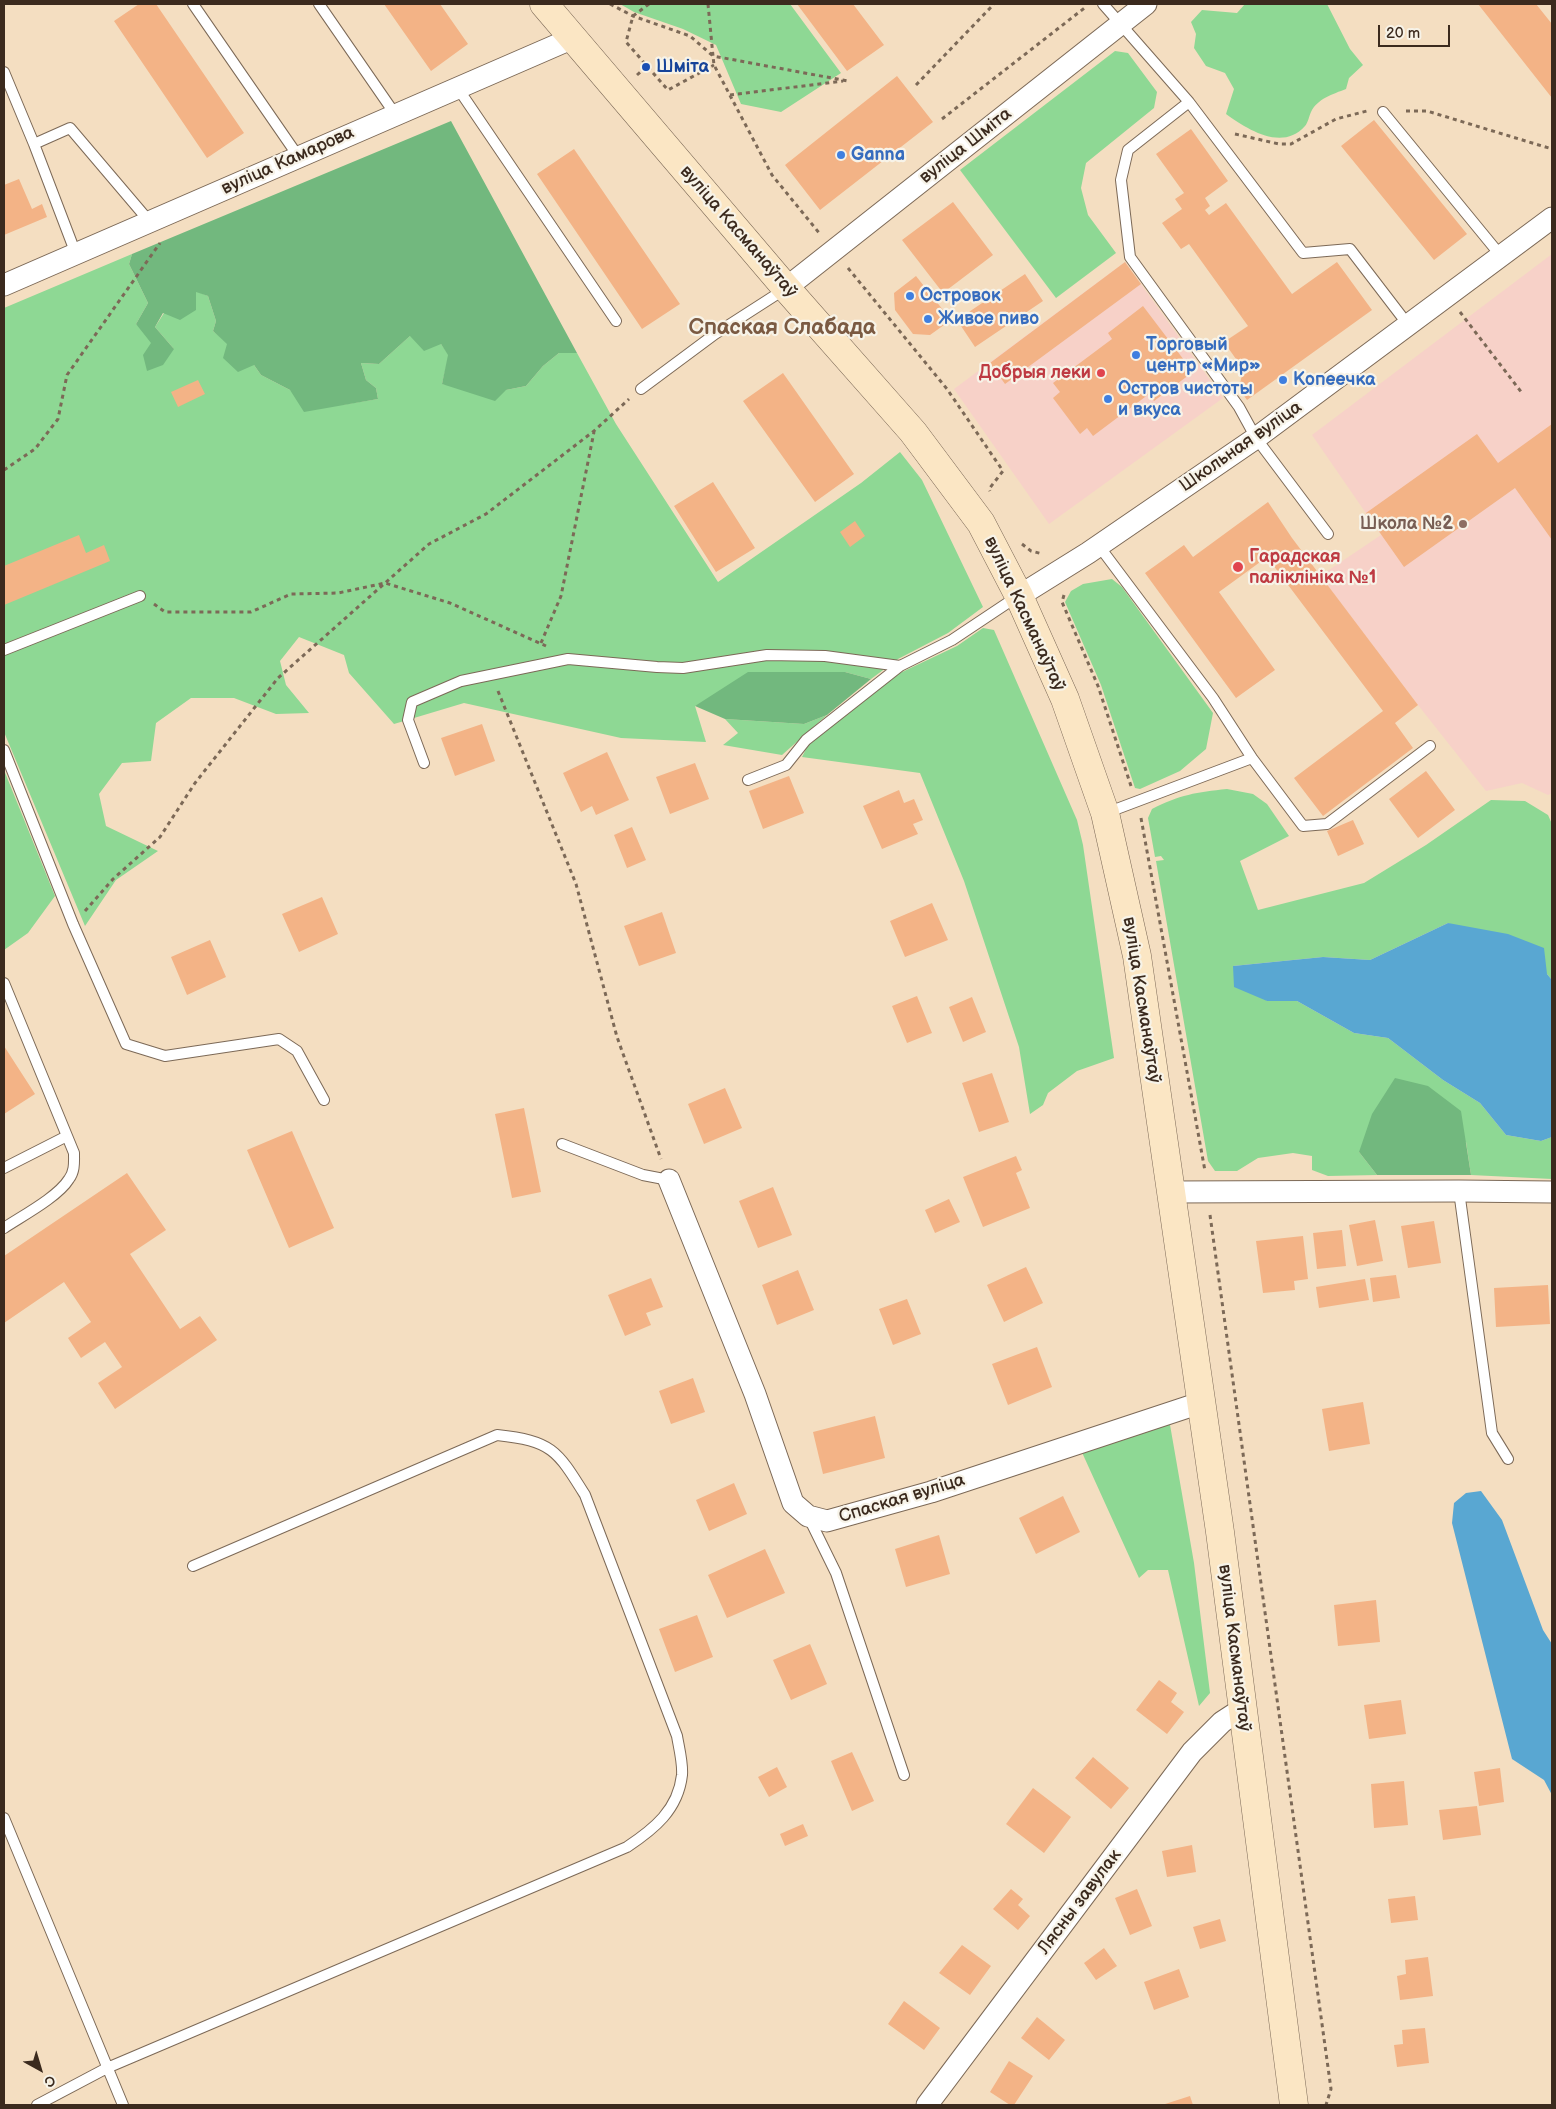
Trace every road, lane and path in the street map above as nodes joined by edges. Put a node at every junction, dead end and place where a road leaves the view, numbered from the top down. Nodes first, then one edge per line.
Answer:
1 (193, 4) edge
2 (319, 4) edge
3 (544, 4) edge
4 (610, 4) edge
5 (650, 4) edge
6 (708, 4) edge
7 (994, 4) edge
8 (1090, 4) edge
9 (1103, 4) edge
10 (1146, 4) edge
11 (633, 16) junction
12 (1120, 25) junction
13 (573, 38) junction
14 (713, 56) junction
15 (714, 65) junction
16 (4, 72) edge
17 (916, 85) dead end
18 (457, 87) junction
19 (730, 95) junction
20 (1189, 102) junction
21 (1384, 112) dead end
22 (395, 114) junction
23 (942, 119) dead end
24 (34, 144) junction
25 (298, 156) junction
26 (1552, 218) edge
27 (149, 221) junction
28 (164, 238) dead end
29 (834, 251) junction
30 (76, 254) junction
31 (1501, 256) junction
32 (4, 285) edge
33 (786, 288) junction
34 (1448, 296) junction
35 (616, 321) dead end
36 (1409, 326) junction
37 (641, 389) joint
38 (1522, 393) dead end
39 (594, 431) junction
40 (1256, 438) junction
41 (4, 470) edge
42 (994, 497) dead end
43 (1328, 534) dead end
44 (1018, 536) dead end
45 (1100, 546) junction
46 (1053, 574) junction
47 (386, 583) junction
48 (140, 596) joint
49 (1019, 596) junction
50 (541, 643) junction
51 (4, 650) edge
52 (568, 658) junction
53 (547, 663) junction
54 (900, 666) junction
55 (491, 674) junction
56 (1430, 746) dead end
57 (4, 750) edge
58 (1252, 758) junction
59 (424, 763) dead end
60 (748, 780) dead end
61 (1136, 801) junction
62 (1105, 813) junction
63 (73, 924) junction
64 (4, 983) edge
65 (324, 1100) dead end
66 (66, 1136) junction
67 (562, 1144) dead end
68 (4, 1168) edge
69 (669, 1180) junction
70 (1459, 1191) junction
71 (1170, 1192) junction
72 (1207, 1192) junction
73 (1552, 1192) edge
74 (4, 1228) edge
75 (1200, 1403) junction
76 (1508, 1459) dead end
77 (808, 1516) junction
78 (193, 1566) dead end
79 (1242, 1709) junction
80 (904, 1775) dead end
81 (4, 1818) edge
82 (106, 2068) junction
83 (37, 2105) edge
84 (122, 2105) edge
85 (927, 2105) edge
86 (1294, 2105) edge
87 (1326, 2105) edge

1 - 25 lane
2 - 22 lane
3 - 13 main road, вуліца Касманаўтаў
4 - 11 path
5 - 11 path
6 - 14 path
7 - 17 path
8 - 23 path
9 - 12 lane
10 - 12 street, вуліца Шміта
11 - 14 path
11 - 15 path
12 - 20 lane
12 - 29 street, вуліца Шміта
13 - 18 street, вуліца Камарова
13 - 33 main road, вуліца Касманаўтаў
14 - 15 path
14 - 19 path
15 - 19 path
16 - 24 lane
18 - 22 street, вуліца Камарова
18 - 35 lane
19 - 29 path
20 - 36 lane
20 - 40 lane
21 - 31 lane
22 - 25 street, вуліца Камарова
24 - 27 lane
24 - 30 lane
25 - 27 street, вуліца Камарова
26 - 31 street, Школьная вуліца
27 - 30 street, вуліца Камарова
28 - 41 path
29 - 33 street, вуліца Шміта
29 - 42 path
30 - 32 street, вуліца Камарова
31 - 34 street, Школьная вуліца
33 - 37 lane
33 - 49 main road, вуліца Касманаўтаў
34 - 36 street, Школьная вуліца
34 - 38 path
36 - 40 street, Школьная вуліца
37 - 39 path
39 - 47 path
39 - 50 path
40 - 43 lane
40 - 45 street, Школьная вуліца
44 - 46 path
45 - 46 street, Школьная вуліца
45 - 58 lane
46 - 49 street, Школьная вуліца
46 - 61 path
47 - 48 path
47 - 50 path
47 - 63 path
48 - 51 lane
49 - 54 lane
49 - 62 main road, вуліца Касманаўтаў
50 - 52 path
50 - 53 path
52 - 53 lane
52 - 54 lane
53 - 55 lane
54 - 60 lane
55 - 59 lane
55 - 69 path
56 - 58 lane
57 - 63 lane
58 - 61 lane
61 - 62 lane
61 - 72 path
62 - 71 main road, вуліца Касманаўтаў
63 - 65 lane
64 - 66 lane
66 - 68 lane
66 - 74 lane
67 - 69 lane
69 - 77 street
70 - 72 street
70 - 73 street
70 - 76 lane
71 - 72 street
71 - 75 main road, вуліца Касманаўтаў
72 - 87 path
75 - 77 street, Спаская вуліца
75 - 79 main road, вуліца Касманаўтаў
77 - 80 lane
78 - 82 lane
79 - 85 street, Лясны завулак
79 - 86 main road, вуліца Касманаўтаў
81 - 82 lane
82 - 83 lane
82 - 84 lane

